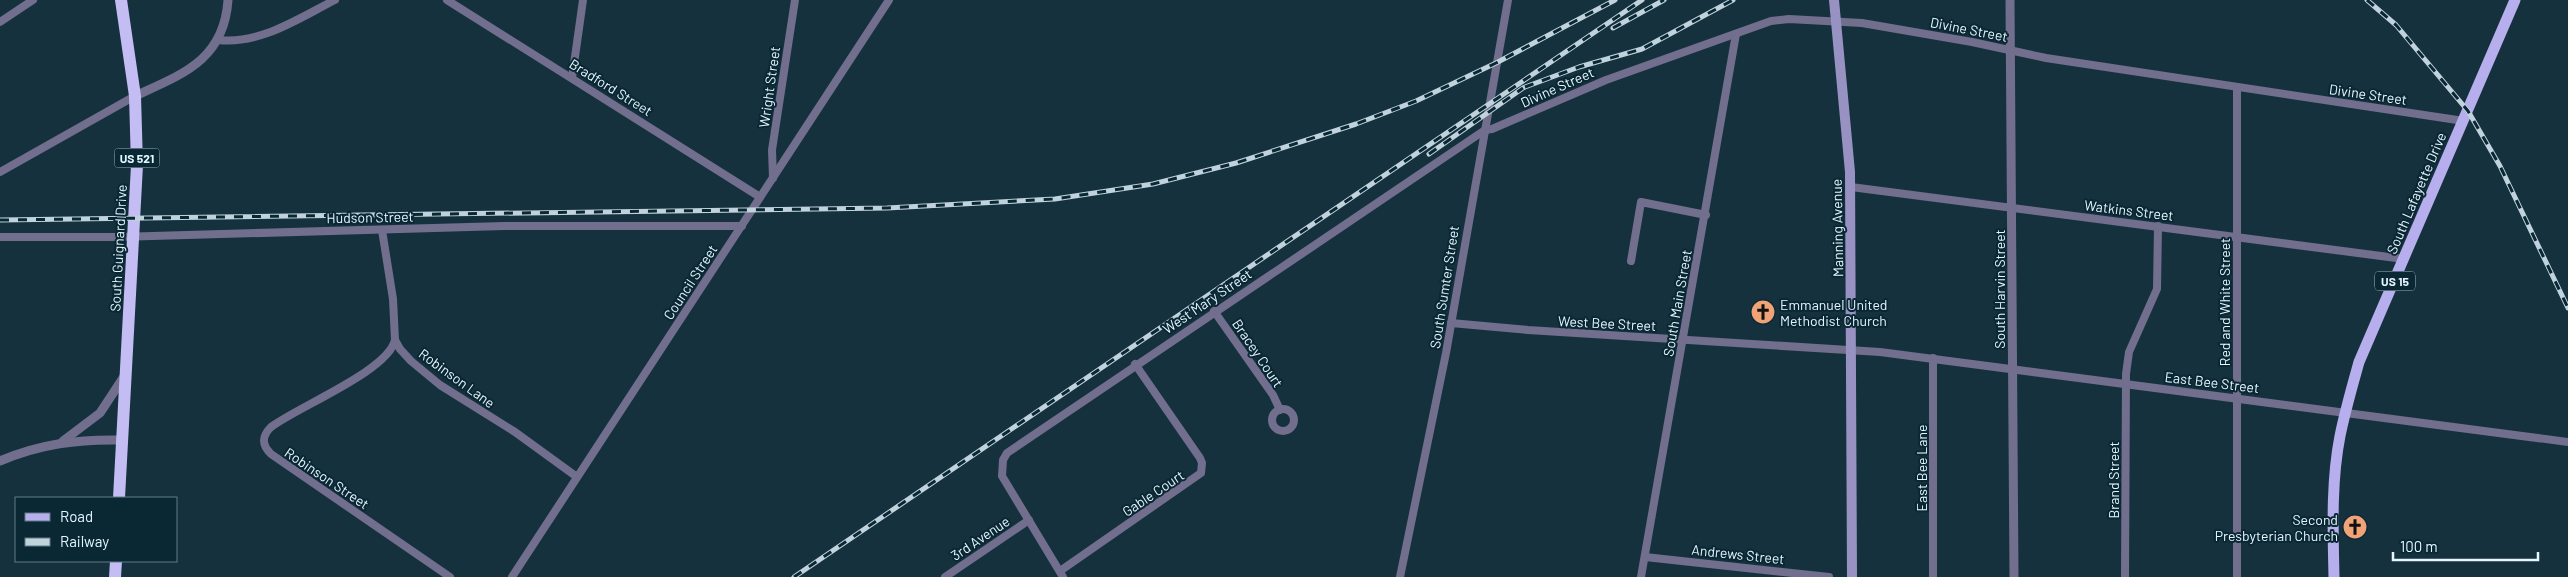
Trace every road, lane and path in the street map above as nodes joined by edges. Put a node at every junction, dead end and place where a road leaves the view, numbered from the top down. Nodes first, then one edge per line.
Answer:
1 (33, 0) edge
2 (121, 0) edge
3 (228, 0) edge
4 (335, 0) edge
5 (448, 0) edge
6 (583, 0) edge
7 (795, 0) edge
8 (889, 0) edge
9 (1508, 0) edge
10 (1834, 0) edge
11 (2010, 0) edge
12 (2515, 0) edge
13 (0, 22) edge
14 (1736, 34) junction
15 (218, 40) junction
16 (2012, 50) junction
17 (572, 78) junction
18 (2237, 87) junction
19 (135, 96) junction
20 (2464, 120) junction
21 (1485, 130) junction
22 (0, 172) edge
23 (772, 178) junction
24 (1851, 187) junction
25 (760, 197) junction
26 (2013, 208) junction
27 (1706, 215) junction
28 (742, 226) junction
29 (2158, 226) junction
30 (382, 230) junction
31 (2236, 236) junction
32 (0, 237) edge
33 (134, 237) junction
34 (2404, 259) junction
35 (1631, 261) dead end
36 (1214, 311) junction
37 (1450, 323) junction
38 (395, 340) junction
39 (1683, 340) junction
40 (1852, 349) junction
41 (1933, 358) junction
42 (1135, 364) junction
43 (2014, 369) junction
44 (125, 375) junction
45 (2126, 384) junction
46 (2237, 398) junction
47 (1280, 410) dead end
48 (2345, 412) junction
49 (121, 440) junction
50 (63, 442) junction
51 (2568, 442) edge
52 (0, 461) edge
53 (577, 477) junction
54 (118, 497) edge
55 (1028, 520) junction
56 (1645, 557) junction
57 (116, 562) edge
58 (1062, 574) edge
59 (115, 577) edge
60 (450, 577) edge
61 (512, 577) edge
62 (945, 577) edge
63 (1400, 577) edge
64 (1641, 577) edge
65 (1829, 577) edge
66 (1852, 577) edge
67 (1933, 577) edge
68 (2014, 577) edge
69 (2125, 577) edge
70 (2237, 577) edge
71 (2334, 577) edge

1 - 13 street
2 - 19 highway, South Guignard Drive / US 521
3 - 15 street
4 - 15 street
5 - 17 street, Bradford Street
6 - 17 street
7 - 23 street, Wright Street
8 - 23 street, Council Street
9 - 21 street, South Sumter Street
10 - 24 main road, Manning Avenue
11 - 16 street, South Harvin Street
12 - 20 main road, South Lafayette Drive / US 15
14 - 16 street, Divine Street
14 - 21 street, Divine Street
14 - 27 street, South Main Street
15 - 19 street
16 - 18 street, Divine Street
16 - 26 street, South Harvin Street
17 - 25 street, Bradford Street
18 - 20 street, Divine Street
18 - 31 street, Red and White Street
19 - 22 street
19 - 33 highway, South Guignard Drive / US 521
20 - 34 main road, South Lafayette Drive / US 15
21 - 36 street, West Mary Street
21 - 37 street, South Sumter Street
23 - 25 street, Council Street
24 - 26 street, Watkins Street
24 - 40 main road, Manning Avenue
25 - 28 street, Council Street
26 - 29 street, Watkins Street
26 - 43 street, South Harvin Street
27 - 35 street
27 - 39 street, South Main Street
28 - 30 street, Hudson Street
28 - 53 street, Council Street
29 - 31 street, Watkins Street
29 - 45 street, Brand Street
30 - 33 street, Hudson Street
30 - 38 street
31 - 34 street, Watkins Street
31 - 46 street, Red and White Street
32 - 33 street, Hudson Street
33 - 44 highway, South Guignard Drive / US 521
34 - 48 main road, South Lafayette Drive / US 15
36 - 42 street, West Mary Street
36 - 47 street, Bracey Court
37 - 39 street, West Bee Street
37 - 63 street, South Sumter Street
38 - 53 street, Robinson Lane
38 - 60 street, Robinson Street
39 - 40 street, West Bee Street
39 - 56 street, South Main Street
40 - 41 street, East Bee Street
40 - 66 main road, Manning Avenue
41 - 43 street, East Bee Street
41 - 67 street, East Bee Lane
42 - 55 street, West Mary Street
42 - 58 street, Gable Court
43 - 45 street, East Bee Street
43 - 68 street, South Harvin Street
44 - 49 highway, South Guignard Drive / US 521
44 - 50 street
45 - 46 street, East Bee Street
45 - 69 street, Brand Street
46 - 48 street, East Bee Street
46 - 70 street, Red and White Street
48 - 51 street, East Bee Street
48 - 71 main road, South Lafayette Drive / US 15
49 - 50 street
49 - 54 highway, South Guignard Drive / US 521
50 - 52 street
53 - 61 street, Council Street
55 - 58 street, West Mary Street
55 - 62 street, 3rd Avenue
56 - 64 street, South Main Street
56 - 65 street, Andrews Street
57 - 59 highway

